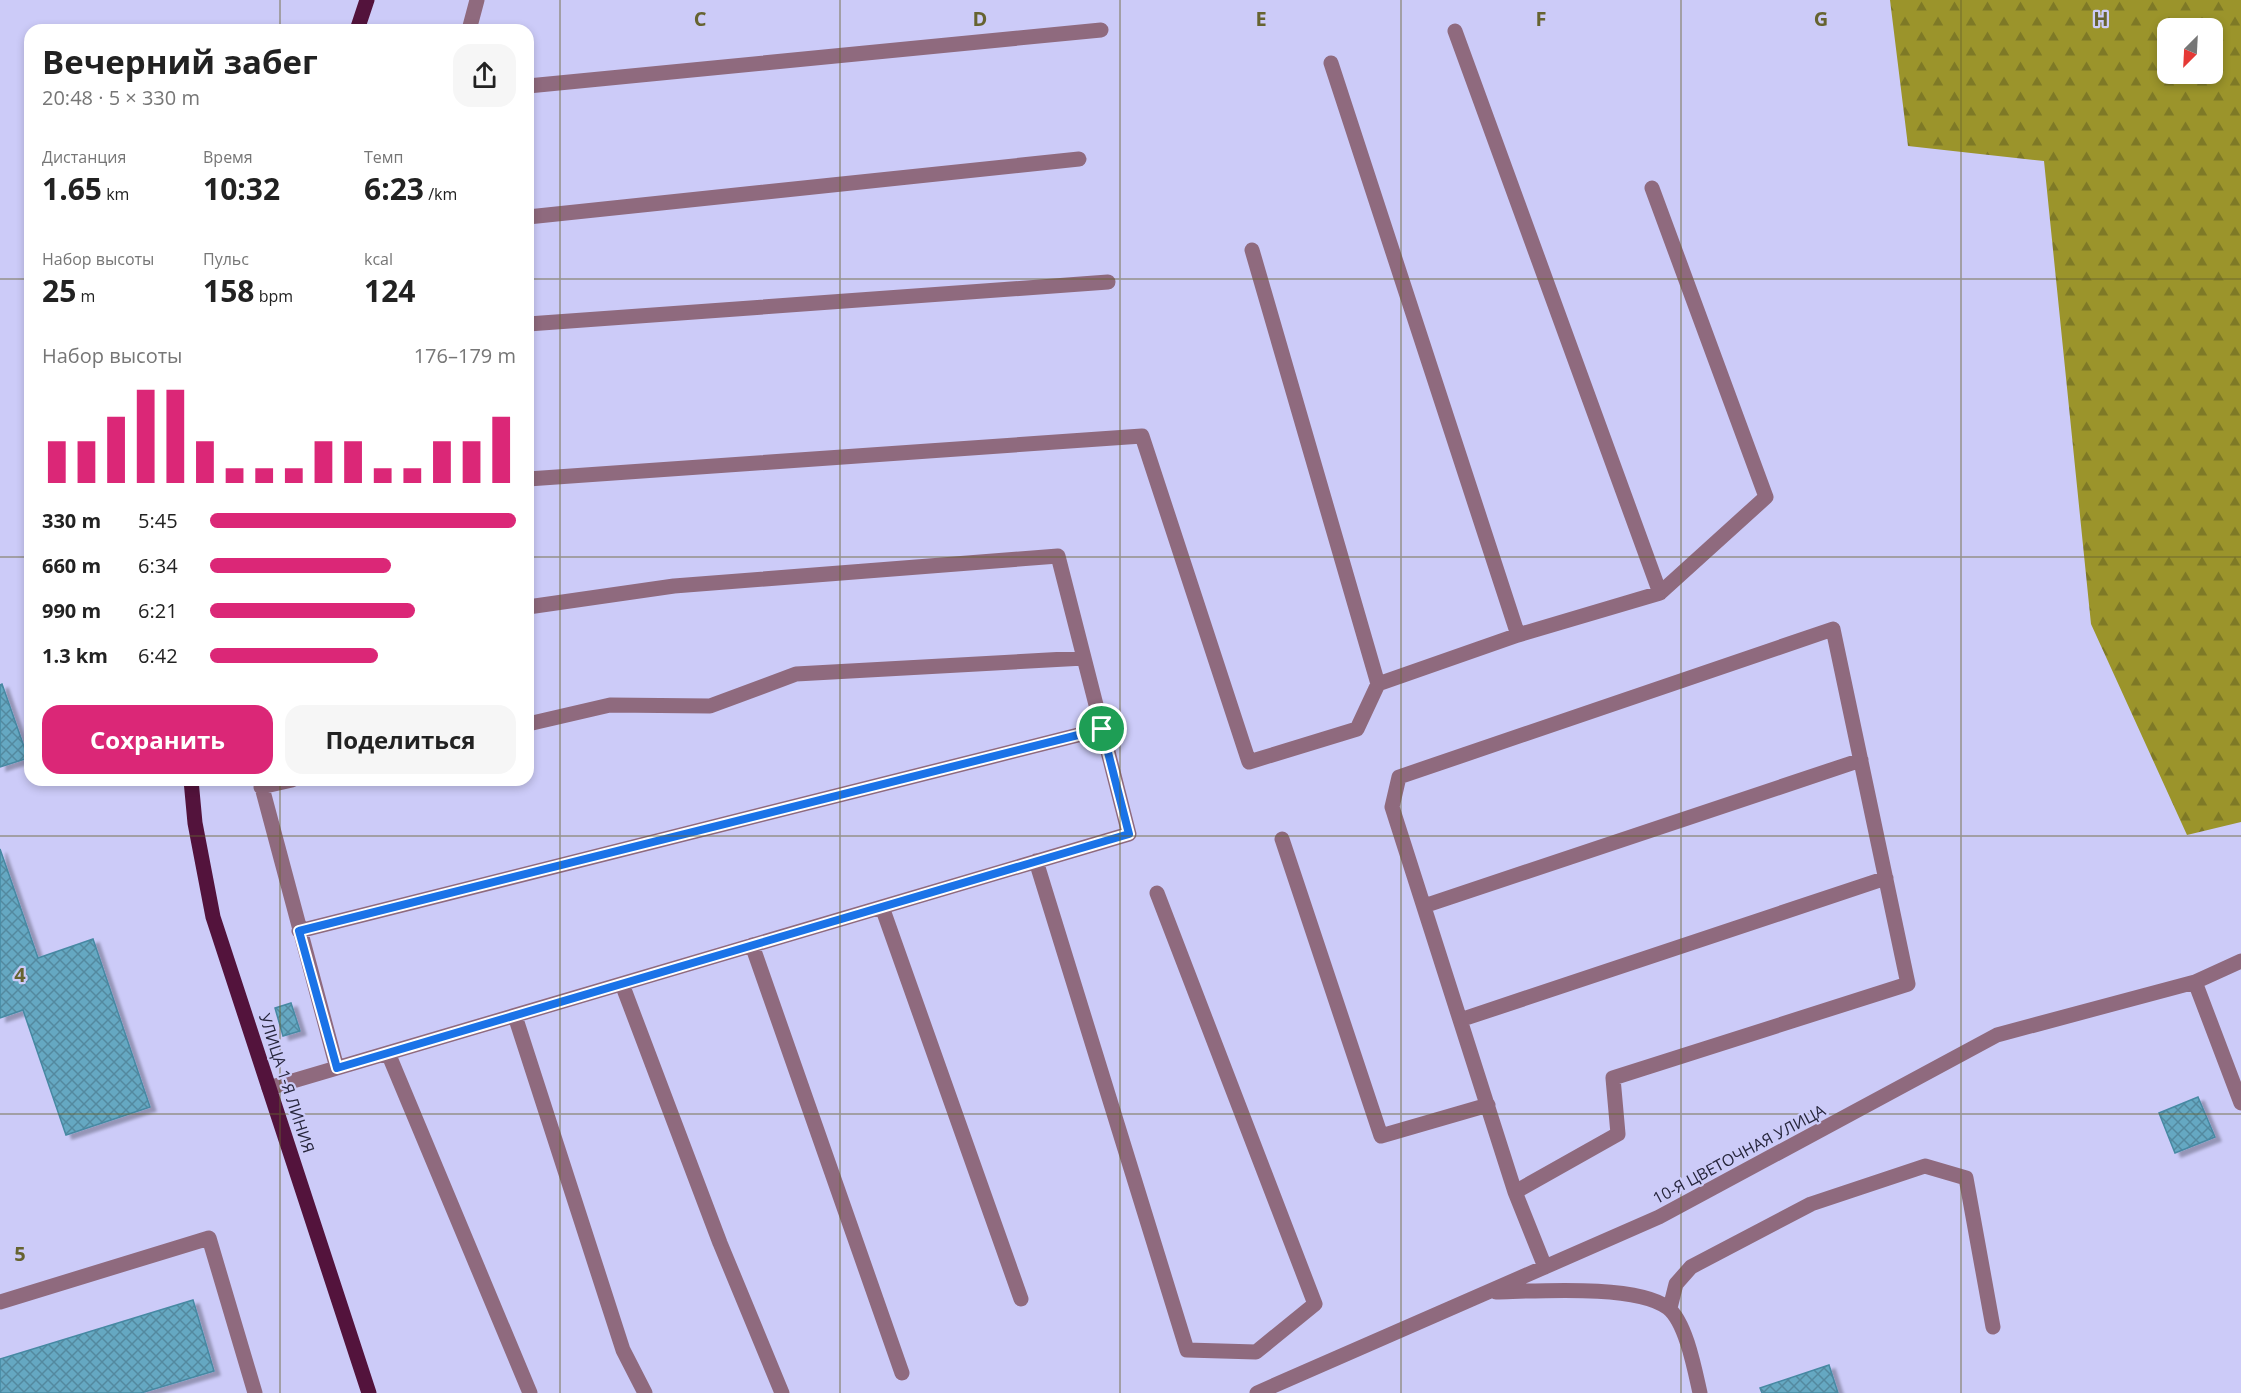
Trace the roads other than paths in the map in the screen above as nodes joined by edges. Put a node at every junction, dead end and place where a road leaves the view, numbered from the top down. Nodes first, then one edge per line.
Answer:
1 (367, 0) edge
2 (477, 0) edge
3 (359, 24) edge
4 (471, 24) edge
5 (1101, 30) dead end
6 (1455, 31) dead end
7 (1331, 63) dead end
8 (534, 85) edge
9 (1079, 159) dead end
10 (1652, 188) dead end
11 (534, 216) edge
12 (1252, 250) dead end
13 (1108, 282) dead end
14 (534, 324) edge
15 (534, 479) edge
16 (1660, 593) junction
17 (534, 606) edge
18 (1518, 635) junction
19 (1084, 657) junction
20 (1377, 684) junction
21 (534, 723) edge
22 (1102, 729) junction
23 (1861, 760) junction
24 (191, 786) edge
25 (262, 786) edge
26 (1282, 839) dead end
27 (1036, 861) junction
28 (1886, 878) junction
29 (1157, 893) dead end
30 (1424, 906) junction
31 (882, 907) junction
32 (299, 931) junction
33 (752, 945) junction
34 (2241, 961) edge
35 (2195, 982) junction
36 (622, 984) junction
37 (515, 1016) junction
38 (1460, 1020) junction
39 (388, 1053) junction
40 (337, 1068) junction
41 (269, 1088) junction
42 (2241, 1102) edge
43 (1488, 1104) junction
44 (1515, 1192) junction
45 (1545, 1267) junction
46 (1488, 1292) junction
47 (1021, 1299) dead end
48 (0, 1302) edge
49 (1670, 1308) junction
50 (1993, 1326) dead end
51 (902, 1373) dead end
52 (255, 1393) edge
53 (369, 1393) edge
54 (530, 1393) edge
55 (645, 1393) edge
56 (783, 1393) edge
57 (1257, 1393) edge
58 (1700, 1393) edge

1 - 3 main road
2 - 4 lane
5 - 8 lane
6 - 16 lane
7 - 18 lane
9 - 11 lane
10 - 16 lane
12 - 20 lane
13 - 14 lane
15 - 20 lane
16 - 18 lane
17 - 19 lane
18 - 20 lane
19 - 21 lane
19 - 22 lane
22 - 27 lane
22 - 32 lane
23 - 28 lane
23 - 30 lane
23 - 30 lane
24 - 41 main road, УЛИЦА 1-Я ЛИНИЯ
25 - 32 lane
26 - 43 lane
27 - 29 lane
27 - 31 lane
28 - 38 lane
28 - 44 lane
30 - 38 lane
31 - 33 lane
31 - 47 lane
32 - 40 lane
33 - 36 lane
33 - 51 lane
34 - 35 lane, 10-Я ЦВЕТОЧНАЯ УЛИЦА
35 - 42 lane
35 - 45 lane, 10-Я ЦВЕТОЧНАЯ УЛИЦА
36 - 37 lane
36 - 56 lane
37 - 39 lane
37 - 55 lane
38 - 43 lane
39 - 40 lane
39 - 54 lane
40 - 41 lane
41 - 53 main road, УЛИЦА 1-Я ЛИНИЯ
43 - 44 lane
44 - 45 lane
45 - 46 lane, 10-Я ЦВЕТОЧНАЯ УЛИЦА
46 - 49 lane
46 - 57 lane, 10-Я ЦВЕТОЧНАЯ УЛИЦА
48 - 52 lane
49 - 50 lane
49 - 58 lane

